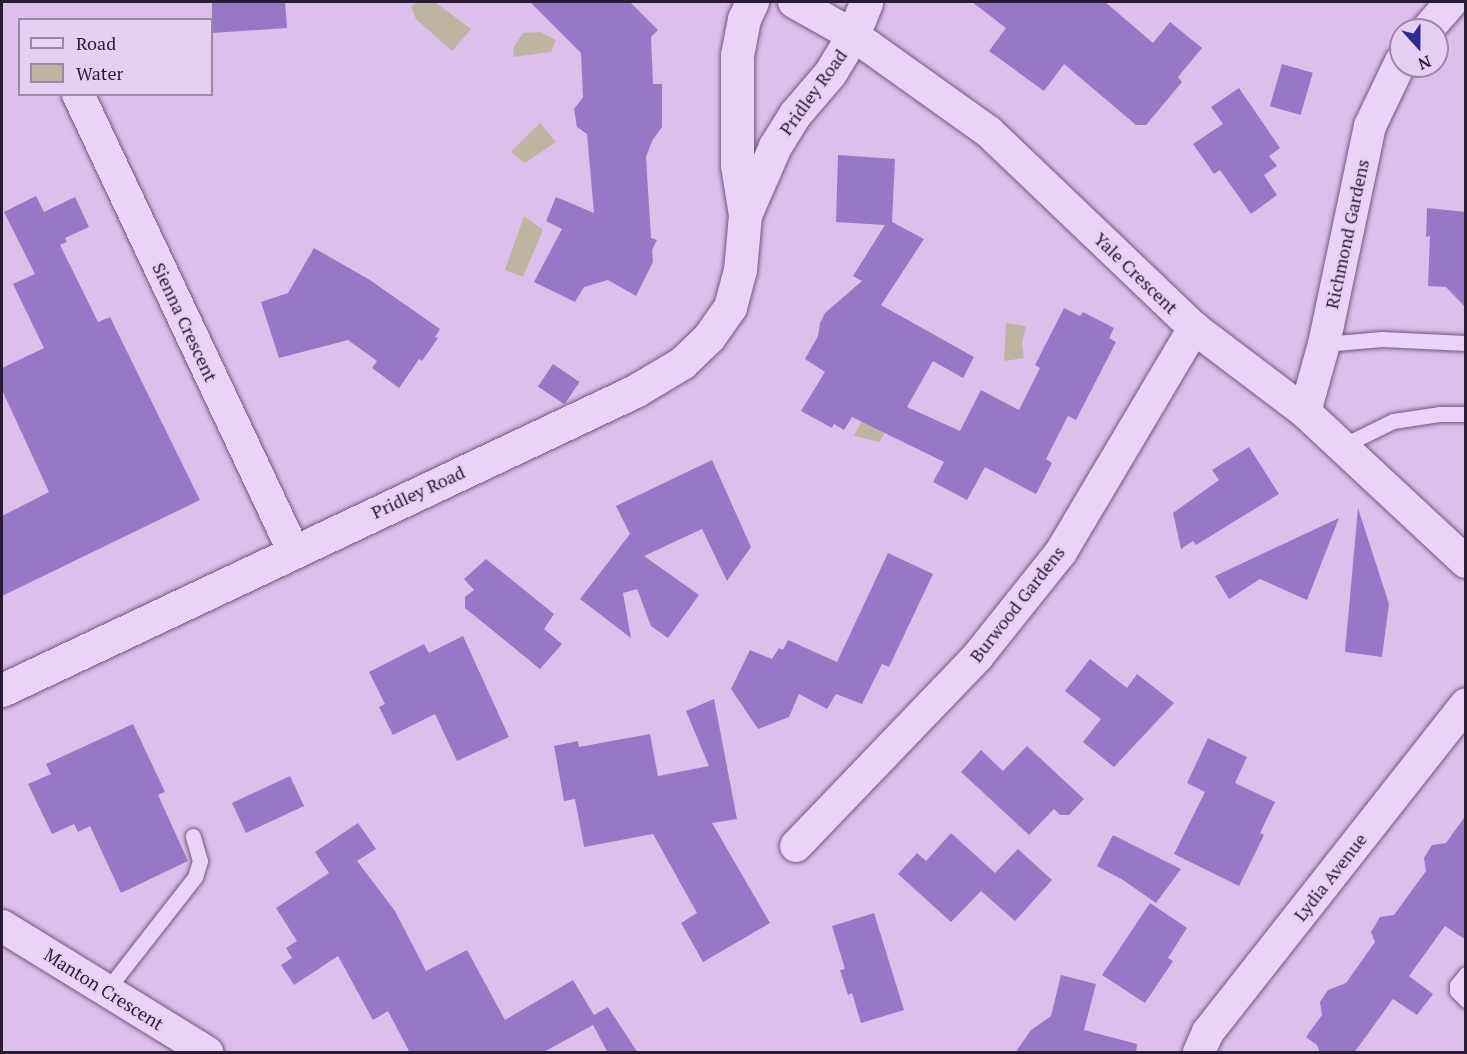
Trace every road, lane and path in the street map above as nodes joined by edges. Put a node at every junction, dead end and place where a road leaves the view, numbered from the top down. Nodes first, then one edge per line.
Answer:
1 (752, 2) edge
2 (794, 2) edge
3 (866, 2) edge
4 (1451, 2) edge
5 (1437, 18) edge
6 (853, 36) junction
7 (1393, 78) edge
8 (79, 96) edge
9 (745, 215) junction
10 (1194, 328) junction
11 (1466, 343) edge
12 (1324, 344) junction
13 (1305, 412) junction
14 (1466, 414) edge
15 (1342, 446) junction
16 (293, 550) junction
17 (1466, 562) edge
18 (2, 690) edge
19 (1466, 704) edge
20 (193, 836) dead end
21 (796, 846) dead end
22 (2, 926) edge
23 (1466, 974) edge
24 (106, 991) junction
25 (1466, 1000) edge
26 (207, 1053) edge
27 (1199, 1053) edge

1 - 9 street, Pridley Road
2 - 6 street, Yale Crescent
3 - 6 street, Pridley Road
4 - 5 street
6 - 9 street, Pridley Road
6 - 10 street, Yale Crescent
7 - 12 street, Richmond Gardens
8 - 16 street, Sienna Crescent
9 - 16 street, Pridley Road
10 - 13 street, Yale Crescent
10 - 21 street, Burwood Gardens
11 - 12 lane
12 - 13 street, Richmond Gardens
13 - 15 street, Yale Crescent
14 - 15 lane
15 - 17 street, Yale Crescent
16 - 18 street, Pridley Road
19 - 27 street, Lydia Avenue
20 - 24 lane
22 - 24 street, Manton Crescent
23 - 25 lane
24 - 26 street, Manton Crescent

